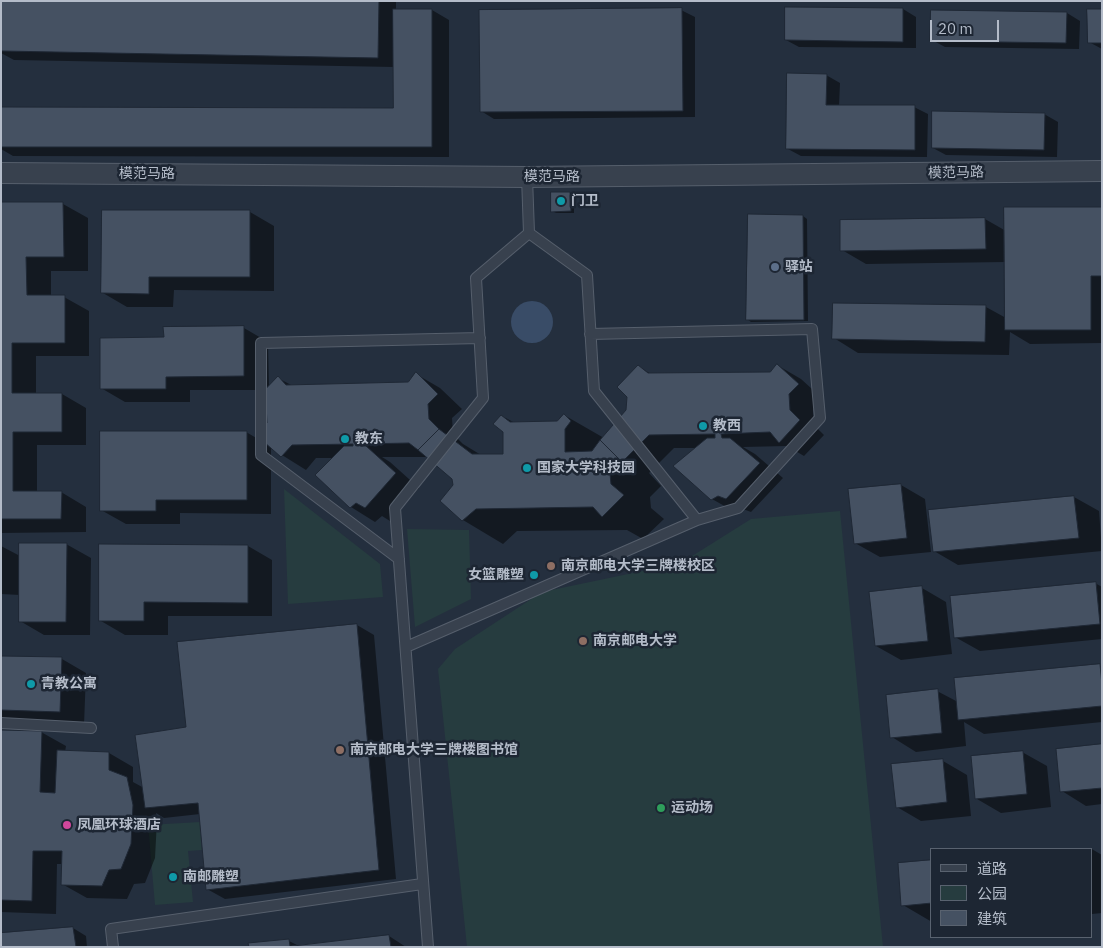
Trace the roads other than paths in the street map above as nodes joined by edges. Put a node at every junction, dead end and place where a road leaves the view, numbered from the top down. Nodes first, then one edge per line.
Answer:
1 (1102, 172) edge
2 (1, 173) edge
3 (527, 177) junction
4 (529, 233) junction
5 (590, 334) junction
6 (480, 338) junction
7 (697, 520) junction
8 (399, 559) junction
9 (406, 647) junction
10 (1, 723) edge
11 (91, 728) dead end
12 (422, 884) junction
13 (113, 947) edge
14 (428, 947) edge

1 - 3 street, 模范马路
2 - 3 street, 模范马路
3 - 4 lane
4 - 5 lane
4 - 6 lane
5 - 7 lane
5 - 7 lane
6 - 8 lane
6 - 8 lane
7 - 9 lane
8 - 9 lane
9 - 12 lane
10 - 11 lane
12 - 13 lane
12 - 14 lane

